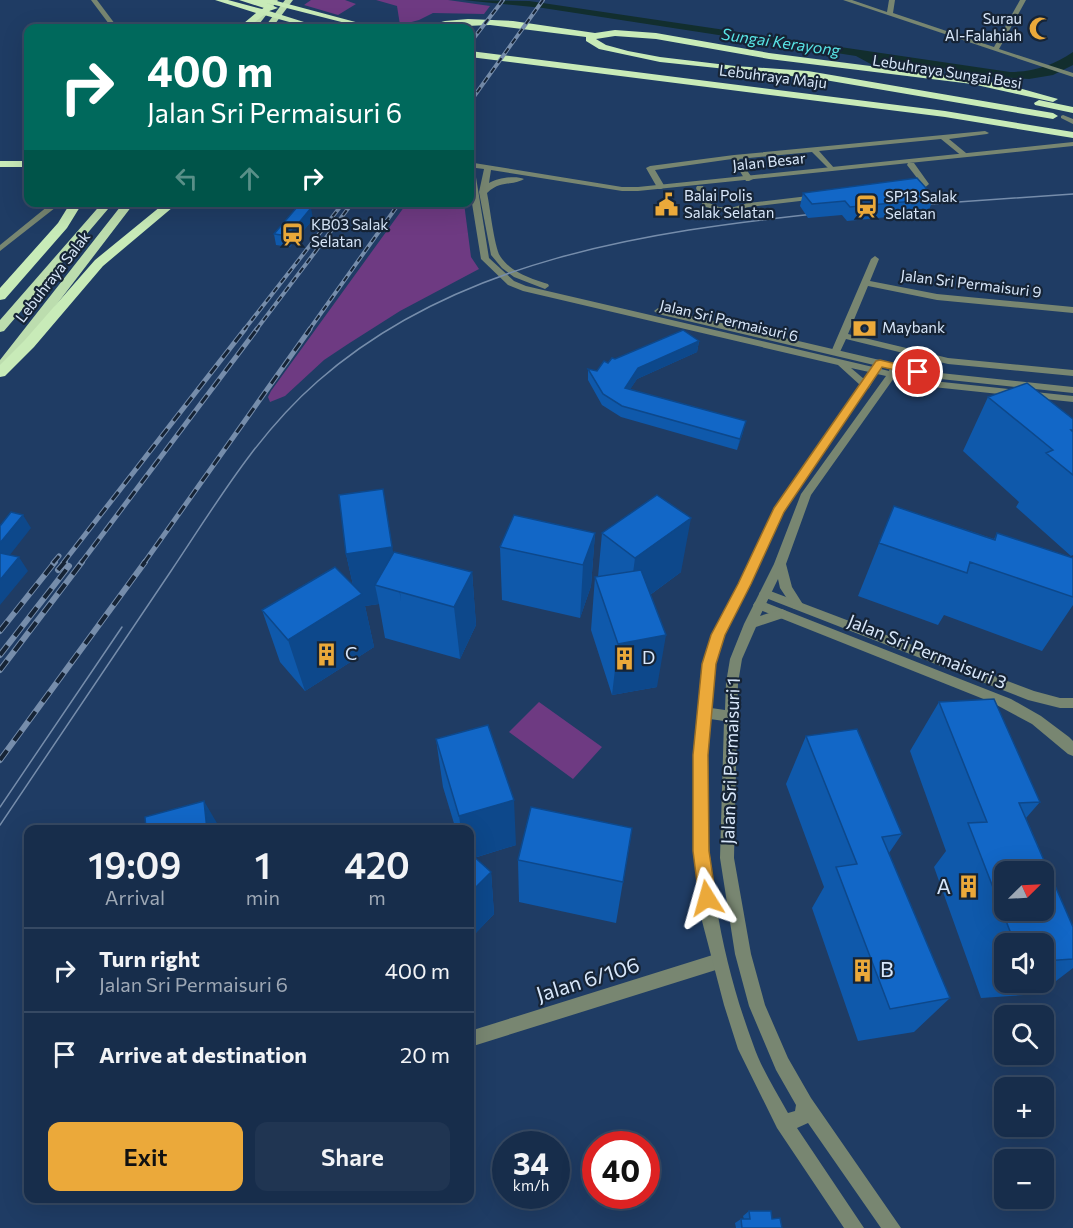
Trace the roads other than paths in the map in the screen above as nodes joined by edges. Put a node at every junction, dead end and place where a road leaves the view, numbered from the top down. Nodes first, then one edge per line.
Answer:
1 (94, 0) edge
2 (219, 0) edge
3 (243, 0) edge
4 (274, 0) edge
5 (846, 0) edge
6 (892, 0) edge
7 (1023, 0) edge
8 (294, 2) edge
9 (265, 5) edge
10 (888, 14) junction
11 (275, 18) joint
12 (112, 24) edge
13 (246, 24) edge
14 (254, 24) edge
15 (271, 24) edge
16 (281, 24) edge
17 (305, 24) edge
18 (333, 24) edge
19 (355, 24) edge
20 (452, 24) edge
21 (474, 28) edge
22 (474, 48) edge
23 (996, 50) junction
24 (688, 52) junction
25 (474, 55) edge
26 (1071, 74) edge
27 (819, 76) junction
28 (920, 80) junction
29 (936, 82) junction
30 (917, 92) junction
31 (1053, 99) junction
32 (1073, 103) edge
33 (1073, 110) edge
34 (1070, 120) edge
35 (1073, 128) edge
36 (985, 133) dead end
37 (1073, 135) edge
38 (943, 137) junction
39 (1073, 144) edge
40 (813, 149) junction
41 (1073, 150) edge
42 (1022, 152) junction
43 (0, 155) edge
44 (963, 155) junction
45 (734, 157) junction
46 (24, 159) edge
47 (24, 160) edge
48 (5, 164) edge
49 (911, 165) junction
50 (474, 169) edge
51 (831, 169) junction
52 (486, 171) junction
53 (749, 178) junction
54 (522, 179) junction
55 (661, 187) junction
56 (700, 188) junction
57 (896, 188) edge
58 (475, 191) edge
59 (824, 196) edge
60 (52, 207) edge
61 (73, 207) edge
62 (104, 207) edge
63 (126, 207) edge
64 (168, 207) edge
65 (0, 249) edge
66 (875, 259) dead end
67 (865, 283) junction
68 (0, 296) edge
69 (1073, 310) edge
70 (0, 328) edge
71 (843, 336) junction
72 (835, 356) junction
73 (878, 367) junction
74 (893, 370) junction
75 (0, 371) edge
76 (1073, 373) edge
77 (933, 384) junction
78 (866, 386) junction
79 (1073, 390) edge
80 (878, 396) junction
81 (1073, 399) edge
82 (780, 564) junction
83 (750, 574) junction
84 (765, 593) junction
85 (750, 595) junction
86 (759, 605) junction
87 (798, 606) junction
88 (733, 607) junction
89 (782, 614) junction
90 (750, 624) junction
91 (1073, 703) edge
92 (703, 712) junction
93 (730, 716) junction
94 (1073, 750) edge
95 (719, 961) junction
96 (474, 1038) edge
97 (806, 1104) junction
98 (783, 1122) junction
99 (855, 1228) edge
100 (892, 1228) edge

1 - 12 street
2 - 17 highway
3 - 18 highway
4 - 9 highway
5 - 10 street
6 - 10 street
7 - 23 street
8 - 11 highway
8 - 16 highway
9 - 13 highway
9 - 14 highway
9 - 19 highway
10 - 23 street
11 - 15 highway
20 - 24 highway, Lebuhraya Sungai Besi
21 - 24 highway, Lebuhraya Sungai Besi
22 - 35 highway, Lebuhraya Maju
23 - 26 street
24 - 27 highway, Lebuhraya Sungai Besi
24 - 28 highway, Lebuhraya Sungai Besi
25 - 37 highway, Lebuhraya Maju
27 - 30 highway, Lebuhraya Sungai Besi
27 - 31 highway
28 - 29 highway, Lebuhraya Sungai Besi
28 - 30 highway
29 - 31 highway
29 - 33 highway, Lebuhraya Sungai Besi
30 - 34 highway, Lebuhraya Sungai Besi
31 - 32 highway
36 - 38 street
38 - 40 street
38 - 44 street
39 - 42 street, Jalan Besar
40 - 45 street
40 - 51 street
41 - 42 street, Jalan Besar
42 - 44 street, Jalan Besar
42 - 49 street, Jalan Besar
43 - 46 highway
44 - 51 street, Jalan Besar
45 - 53 street
45 - 55 street
47 - 48 highway
49 - 56 street, Jalan Besar
49 - 57 street
50 - 52 street, Jalan Besar
51 - 53 street, Jalan Besar
52 - 54 street, Jalan Besar
52 - 55 street, Jalan Besar
52 - 58 street, Jalan Sri Permaisuri 6
53 - 55 street, Jalan Besar
54 - 56 street, Jalan Besar
54 - 58 street
56 - 59 street
58 - 72 street, Jalan Sri Permaisuri 6
58 - 72 street, Jalan Sri Permaisuri 6
60 - 65 street
61 - 68 highway
62 - 70 highway, Lebuhraya Salak
63 - 75 highway, Lebuhraya Salak
64 - 75 highway
66 - 67 street
67 - 69 street, Jalan Sri Permaisuri 9
67 - 71 street
71 - 72 street
71 - 76 street
72 - 73 street, Jalan Sri Permaisuri 6
72 - 78 street
73 - 74 street, Jalan Sri Permaisuri 6
73 - 78 street, Jalan Sri Permaisuri 1
74 - 77 street, Jalan Sri Permaisuri 6
74 - 79 street, Jalan Sri Permaisuri 6
74 - 80 street, Jalan Sri Permaisuri 1
77 - 80 street
77 - 81 street, Jalan Sri Permaisuri 6
78 - 83 street, Jalan Sri Permaisuri 1
80 - 82 street, Jalan Sri Permaisuri 1
82 - 84 street, Jalan Sri Permaisuri 1
82 - 87 street
83 - 85 street
83 - 88 street, Jalan Sri Permaisuri 1
84 - 85 street
84 - 86 street, Jalan Sri Permaisuri 1
84 - 87 street, Jalan Sri Permaisuri 3
85 - 86 street
85 - 88 street
86 - 89 street, Jalan Sri Permaisuri 3
86 - 90 street, Jalan Sri Permaisuri 1
87 - 91 street, Jalan Sri Permaisuri 3
88 - 92 street, Jalan Sri Permaisuri 1
89 - 90 street
89 - 94 street, Jalan Sri Permaisuri 3
90 - 93 street, Jalan Sri Permaisuri 1
92 - 93 street
92 - 95 street, Jalan Sri Permaisuri 1
93 - 97 street, Jalan Sri Permaisuri 1
95 - 96 street, Jalan 6/106
95 - 98 street, Jalan Sri Permaisuri 1
97 - 98 street
97 - 100 street, Jalan Sri Permaisuri 1
98 - 99 street, Jalan Sri Permaisuri 1

